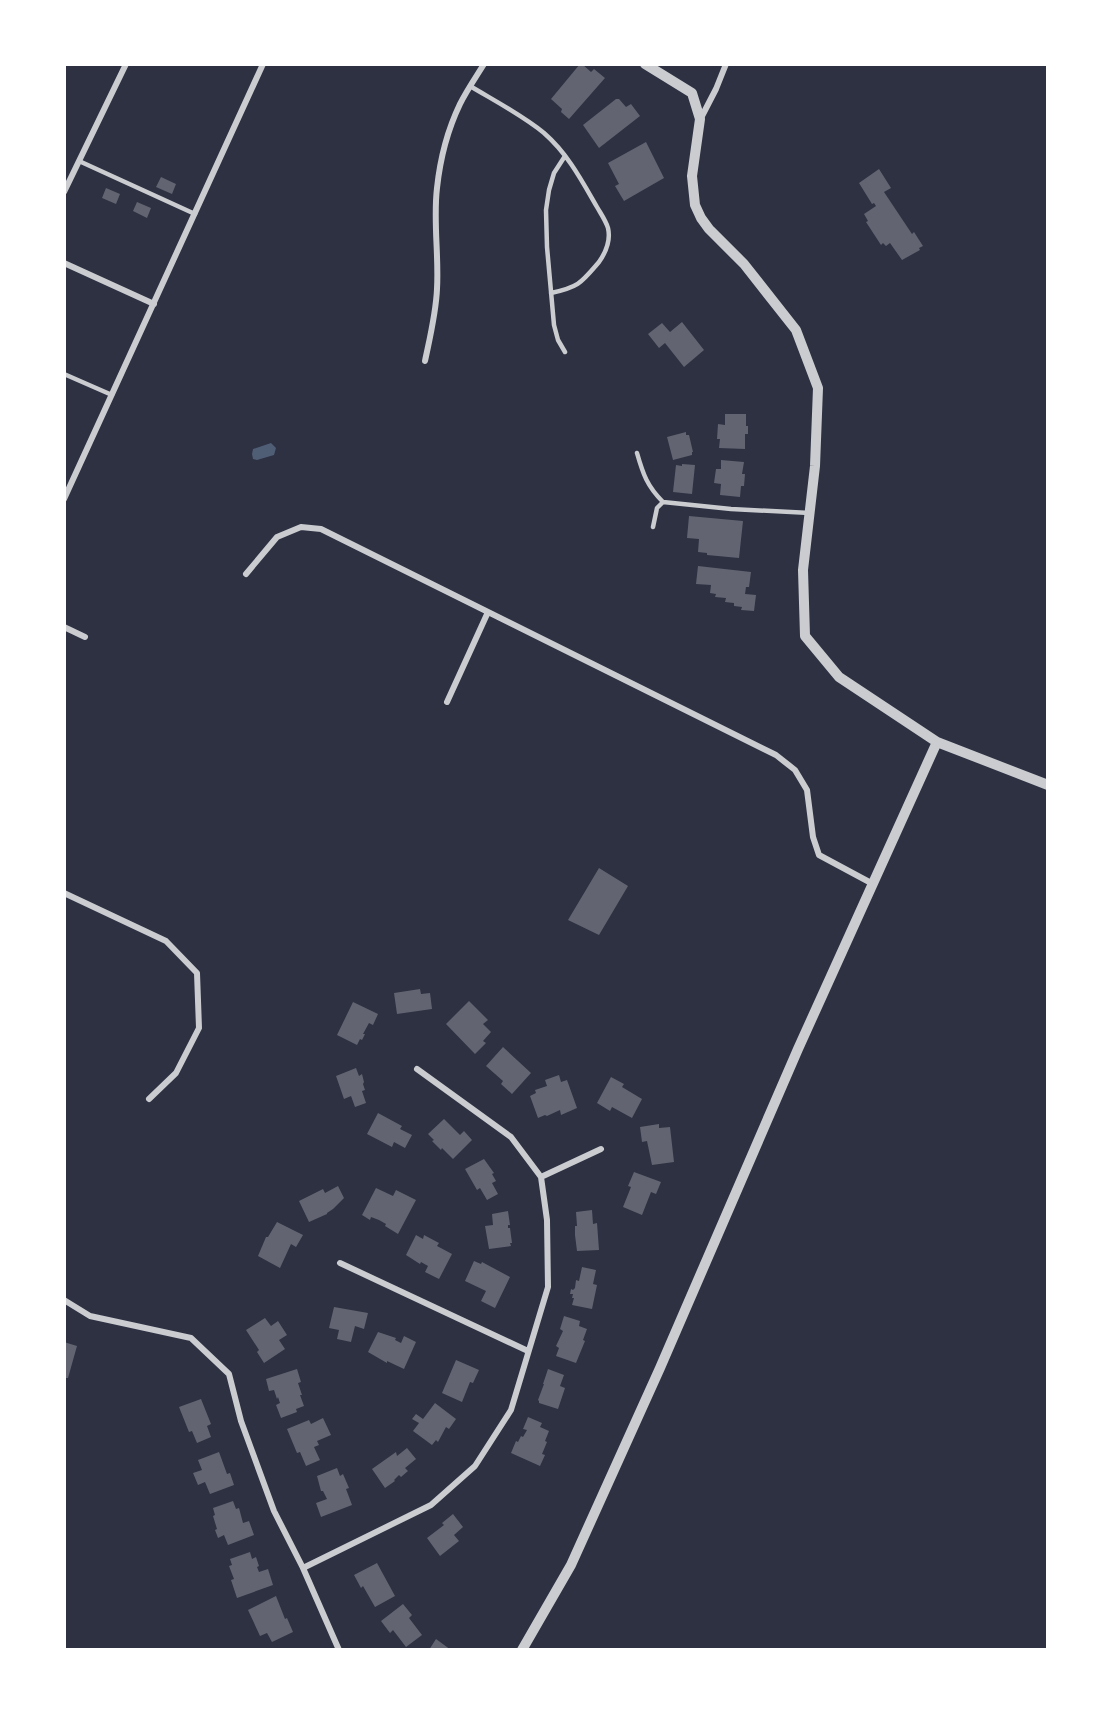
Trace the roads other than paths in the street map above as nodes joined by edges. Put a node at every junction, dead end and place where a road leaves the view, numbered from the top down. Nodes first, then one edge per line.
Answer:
1 (126, 64) edge
2 (263, 64) edge
3 (484, 64) edge
4 (645, 64) edge
5 (726, 64) edge
6 (470, 86) junction
7 (700, 119) junction
8 (565, 156) junction
9 (80, 161) junction
10 (64, 192) edge
11 (195, 214) junction
12 (64, 263) edge
13 (551, 293) junction
14 (154, 304) junction
15 (565, 352) dead end
16 (425, 361) dead end
17 (64, 374) edge
18 (112, 395) junction
19 (637, 453) dead end
20 (64, 499) edge
21 (663, 502) junction
22 (810, 513) junction
23 (653, 527) dead end
24 (246, 574) dead end
25 (488, 612) junction
26 (64, 627) edge
27 (85, 637) dead end
28 (447, 702) dead end
29 (937, 742) junction
30 (1047, 785) edge
31 (873, 884) junction
32 (64, 893) edge
33 (417, 1069) dead end
34 (148, 1099) dead end
35 (601, 1149) dead end
36 (541, 1177) junction
37 (340, 1263) dead end
38 (64, 1300) edge
39 (528, 1351) junction
40 (303, 1568) junction
41 (339, 1650) edge
42 (522, 1650) edge

1 - 9 street
2 - 11 street
3 - 6 street
4 - 7 street
5 - 7 street
6 - 8 lane
6 - 16 street
7 - 22 street
8 - 13 lane
8 - 13 lane
9 - 10 street
9 - 11 lane
11 - 14 street
12 - 14 street
13 - 15 lane
14 - 18 street
17 - 18 lane
18 - 20 street
19 - 21 lane
21 - 22 lane
21 - 23 lane
22 - 29 street
24 - 25 street
25 - 28 street
25 - 31 street
26 - 27 street
29 - 30 street
29 - 31 street
31 - 42 street
32 - 34 street
33 - 36 street
35 - 36 street
36 - 39 street
37 - 39 street
38 - 40 street
39 - 40 street
40 - 41 street

